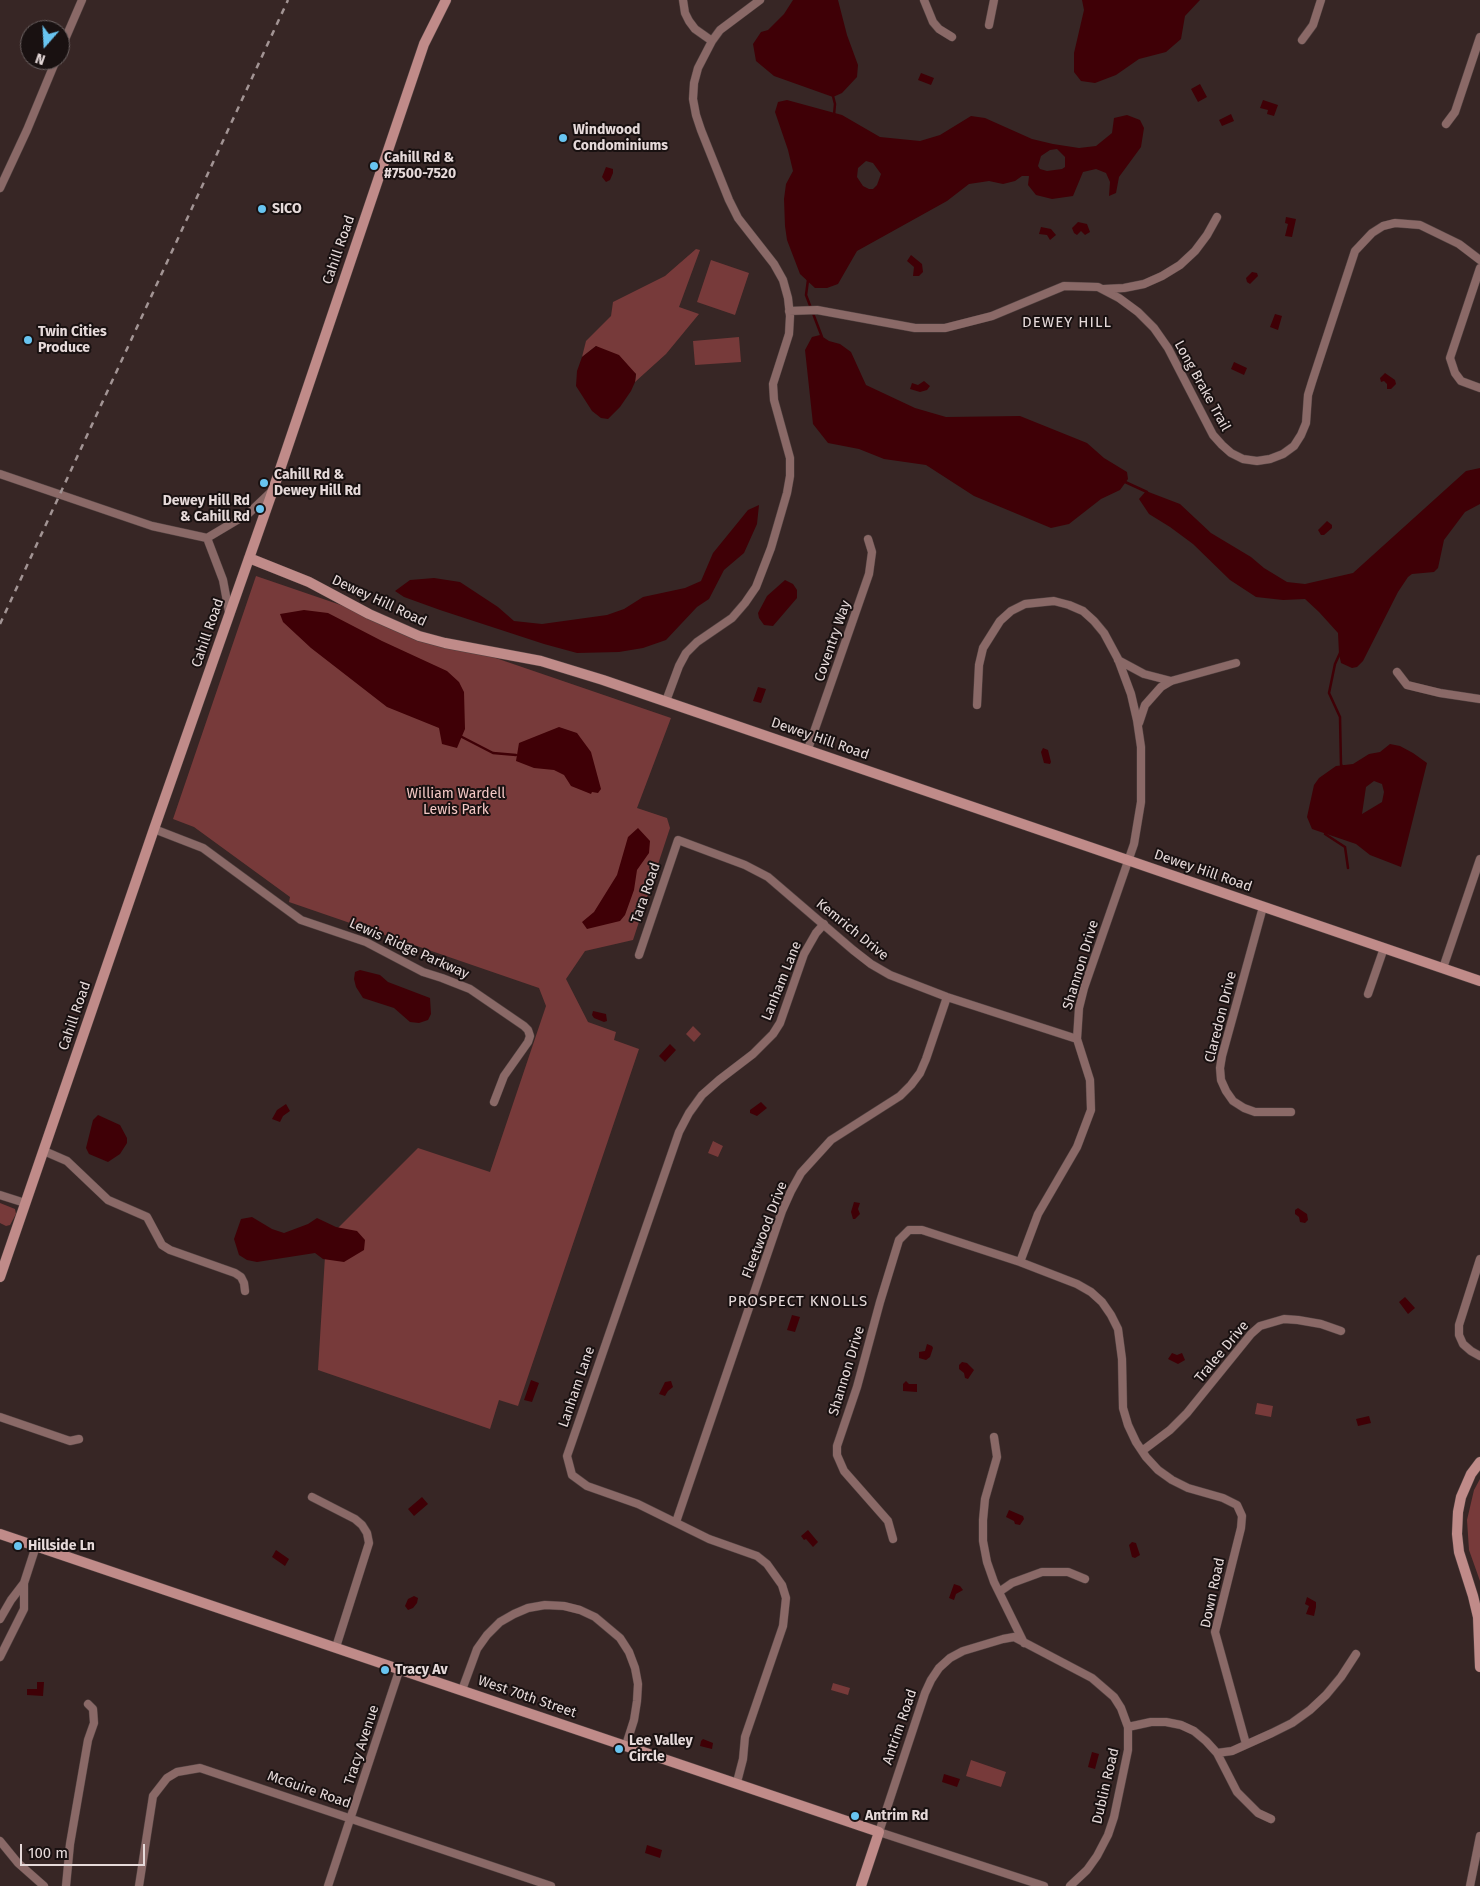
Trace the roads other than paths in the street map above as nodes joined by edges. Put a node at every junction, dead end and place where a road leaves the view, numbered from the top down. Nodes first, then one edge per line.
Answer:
1 (82, 0) edge
2 (446, 0) edge
3 (683, 0) edge
4 (760, 0) edge
5 (924, 0) edge
6 (994, 0) edge
7 (1321, 0) edge
8 (989, 24) dead end
9 (70, 27) edge
10 (952, 37) dead end
11 (1480, 37) edge
12 (1302, 40) dead end
13 (712, 42) junction
14 (52, 70) edge
15 (1446, 124) dead end
16 (0, 188) edge
17 (1217, 217) dead end
18 (1480, 260) edge
19 (1480, 268) edge
20 (1104, 289) junction
21 (790, 311) junction
22 (1480, 388) edge
23 (0, 474) edge
24 (272, 490) junction
25 (207, 538) junction
26 (868, 539) dead end
27 (249, 558) junction
28 (230, 615) junction
29 (1118, 660) junction
30 (1236, 663) dead end
31 (1397, 672) dead end
32 (1171, 681) junction
33 (1480, 699) edge
34 (666, 701) junction
35 (977, 705) dead end
36 (1139, 727) junction
37 (808, 750) junction
38 (154, 829) junction
39 (678, 840) joint
40 (1480, 859) edge
41 (1129, 860) junction
42 (1263, 907) junction
43 (824, 924) junction
44 (1384, 948) junction
45 (639, 955) dead end
46 (1443, 968) junction
47 (1480, 980) edge
48 (1368, 994) dead end
49 (947, 996) junction
50 (1077, 1039) junction
51 (494, 1102) dead end
52 (1291, 1112) dead end
53 (44, 1151) junction
54 (0, 1195) edge
55 (26, 1203) junction
56 (1480, 1259) edge
57 (1020, 1262) junction
58 (0, 1277) edge
59 (245, 1291) dead end
60 (1341, 1331) dead end
61 (1480, 1356) edge
62 (0, 1417) edge
63 (994, 1437) dead end
64 (79, 1440) dead end
65 (1142, 1451) junction
66 (1480, 1462) edge
67 (312, 1497) dead end
68 (676, 1522) junction
69 (0, 1534) edge
70 (893, 1539) dead end
71 (36, 1546) junction
72 (1085, 1579) dead end
73 (24, 1583) junction
74 (999, 1592) junction
75 (0, 1619) edge
76 (1024, 1643) junction
77 (336, 1646) junction
78 (1356, 1654) dead end
79 (0, 1657) edge
80 (1480, 1667) edge
81 (400, 1668) junction
82 (462, 1690) junction
83 (88, 1704) dead end
84 (1128, 1727) junction
85 (1246, 1744) junction
86 (626, 1745) junction
87 (1217, 1753) junction
88 (737, 1782) junction
89 (351, 1818) junction
90 (1271, 1819) dead end
91 (879, 1832) junction
92 (1480, 1836) edge
93 (0, 1841) edge
94 (44, 1886) edge
95 (66, 1886) edge
96 (139, 1886) edge
97 (328, 1886) edge
98 (551, 1886) edge
99 (861, 1886) edge
100 (1044, 1886) edge
101 (1070, 1886) edge
102 (1470, 1886) edge

1 - 9 street
2 - 24 street, Cahill Road
3 - 13 street
4 - 13 street
5 - 10 street
6 - 8 street
7 - 12 street
11 - 15 street
13 - 21 street
14 - 16 street
17 - 20 street
18 - 20 street, Long Brake Trail
19 - 22 street
20 - 21 street, Long Brake Trail
21 - 34 street
23 - 25 street
24 - 25 street
24 - 27 street, Cahill Road
25 - 28 street
26 - 37 street, Coventry Way
27 - 28 street, Cahill Road
27 - 34 street, Dewey Hill Road
28 - 38 street, Cahill Road
29 - 32 street
29 - 35 street, Shannon Drive
29 - 36 street, Shannon Drive
30 - 32 street
31 - 33 street
32 - 36 street
34 - 37 street, Dewey Hill Road
36 - 41 street, Shannon Drive
37 - 41 street, Dewey Hill Road
38 - 51 street, Lewis Ridge Parkway
38 - 53 street, Cahill Road
39 - 43 street, Kemrich Drive
39 - 45 street, Tara Road
40 - 46 street
41 - 42 street, Dewey Hill Road
41 - 50 street, Shannon Drive
42 - 44 street, Dewey Hill Road
42 - 52 street, Claredon Drive
43 - 49 street, Kemrich Drive
43 - 68 street, Lanham Lane
44 - 46 street, Dewey Hill Road
44 - 48 street
46 - 47 street, Dewey Hill Road
49 - 50 street, Kemrich Drive
49 - 68 street, Fleetwood Drive
50 - 57 street, Shannon Drive
53 - 55 street, Cahill Road
53 - 59 street
54 - 55 street
55 - 58 street, Cahill Road
56 - 61 street
57 - 65 street
57 - 70 street, Shannon Drive
60 - 65 street, Tralee Drive
62 - 64 street
63 - 74 street
65 - 85 street, Down Road
66 - 80 street
67 - 77 street
68 - 88 street, Lanham Lane
69 - 71 street, West 70th Street
71 - 73 street
71 - 77 street, West 70th Street
72 - 74 street
73 - 75 street
73 - 79 street
74 - 76 street
76 - 84 street, Dublin Road
76 - 91 street, Antrim Road
77 - 81 street, West 70th Street
78 - 85 street
81 - 82 street, West 70th Street
81 - 89 street, Tracy Avenue
82 - 86 street, West 70th Street
82 - 86 street
83 - 95 street
84 - 87 street
84 - 101 street, Dublin Road
85 - 87 street
86 - 88 street, West 70th Street
87 - 90 street
88 - 91 street, West 70th Street
89 - 96 street, McGuire Road
89 - 97 street, Tracy Avenue
89 - 98 street, McGuire Road
91 - 99 street, Antrim Road
91 - 100 street, West 70th Street
92 - 102 street
93 - 94 street

